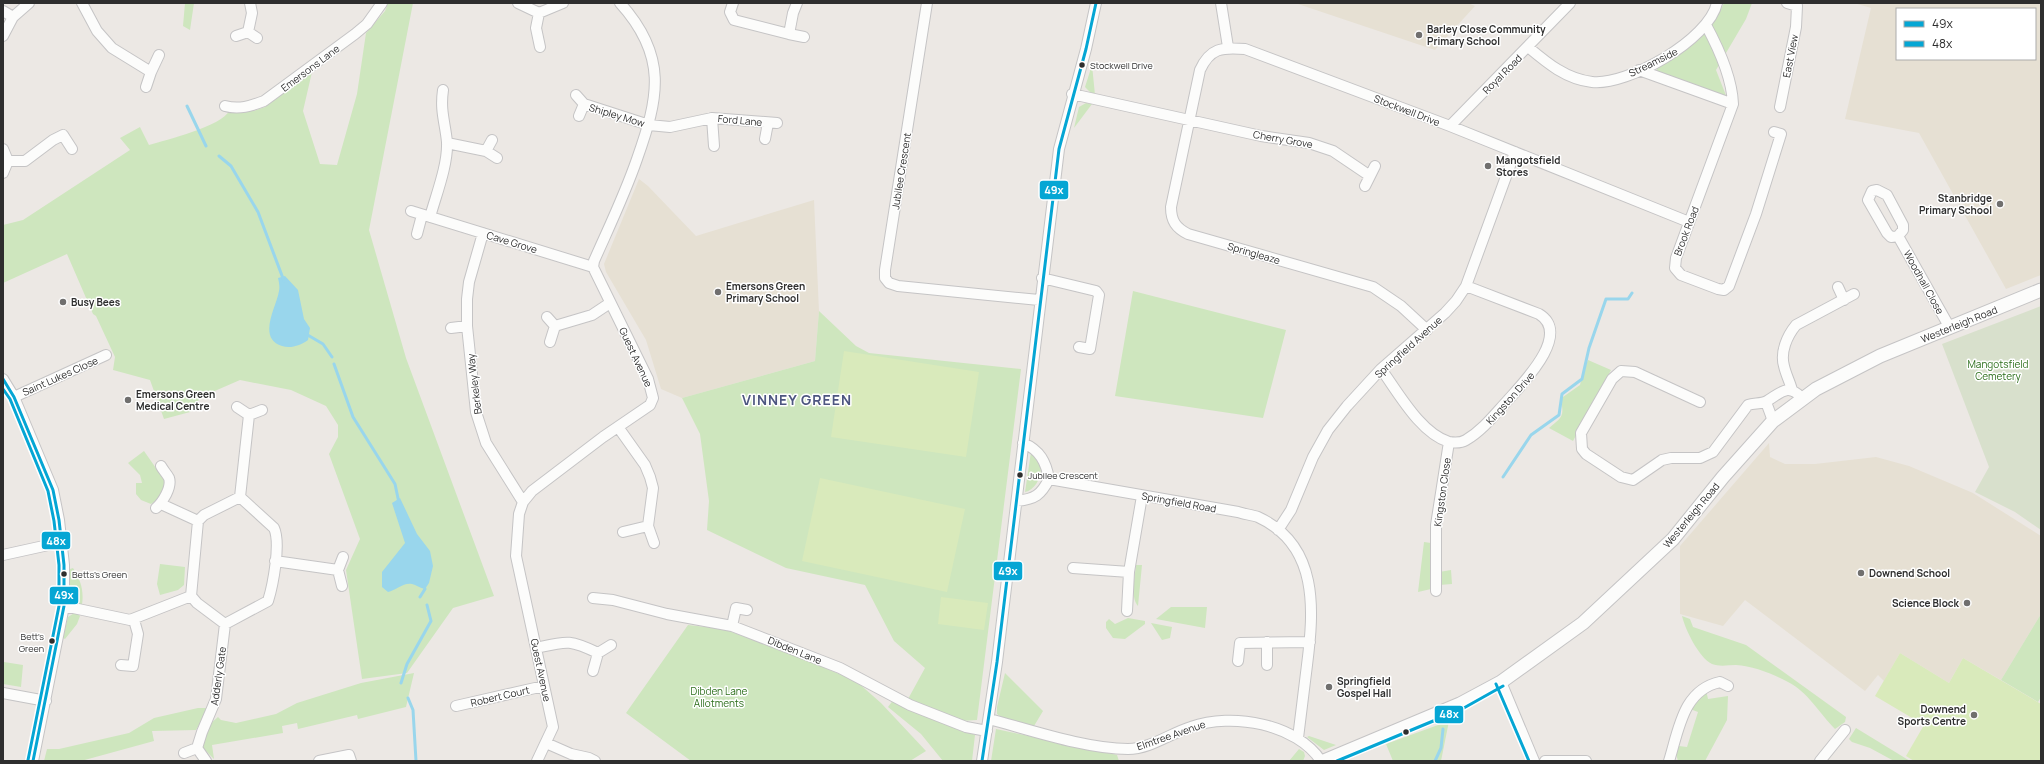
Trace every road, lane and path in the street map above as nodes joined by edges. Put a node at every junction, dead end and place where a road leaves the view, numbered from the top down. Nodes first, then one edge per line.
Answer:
1 (29, 3) edge
2 (82, 3) edge
3 (250, 3) edge
4 (382, 3) edge
5 (518, 3) edge
6 (563, 3) edge
7 (620, 3) edge
8 (733, 3) edge
9 (797, 3) edge
10 (927, 3) edge
11 (1096, 3) edge
12 (1221, 3) edge
13 (1570, 3) edge
14 (1717, 3) edge
15 (1787, 3) edge
16 (1797, 4) edge
17 (3, 11) edge
18 (539, 13) junction
19 (13, 17) junction
20 (1706, 25) junction
21 (789, 34) junction
22 (3, 36) edge
23 (236, 36) dead end
24 (804, 37) dead end
25 (540, 47) dead end
26 (1228, 47) junction
27 (1528, 47) junction
28 (159, 55) dead end
29 (1639, 70) junction
30 (151, 72) junction
31 (146, 87) dead end
32 (444, 90) dead end
33 (1072, 94) junction
34 (576, 95) dead end
35 (584, 104) junction
36 (1733, 104) junction
37 (225, 106) dead end
38 (1780, 107) dead end
39 (579, 116) dead end
40 (712, 118) junction
41 (1190, 120) junction
42 (649, 125) junction
43 (1450, 126) junction
44 (1774, 132) dead end
45 (765, 139) dead end
46 (492, 140) dead end
47 (447, 143) junction
48 (714, 146) dead end
49 (72, 148) dead end
50 (3, 150) edge
51 (486, 151) junction
52 (1515, 152) junction
53 (497, 158) dead end
54 (8, 161) junction
55 (1375, 166) dead end
56 (3, 173) edge
57 (1370, 176) junction
58 (1365, 186) dead end
59 (411, 211) dead end
60 (426, 216) junction
61 (1689, 222) junction
62 (483, 233) junction
63 (417, 234) dead end
64 (1898, 236) dead end
65 (593, 267) junction
66 (1042, 278) junction
67 (1466, 286) junction
68 (1838, 287) dead end
69 (2041, 290) edge
70 (1854, 294) dead end
71 (1039, 300) junction
72 (1844, 300) junction
73 (610, 302) junction
74 (547, 317) dead end
75 (467, 326) junction
76 (555, 326) junction
77 (451, 328) dead end
78 (1950, 328) junction
79 (1427, 330) junction
80 (550, 342) dead end
81 (1079, 347) dead end
82 (106, 356) dead end
83 (1381, 369) junction
84 (3, 379) edge
85 (1797, 394) junction
86 (14, 397) junction
87 (1700, 402) dead end
88 (1766, 402) junction
89 (238, 406) dead end
90 (262, 410) dead end
91 (250, 415) junction
92 (1773, 422) junction
93 (618, 427) junction
94 (1449, 442) junction
95 (1023, 443) junction
96 (161, 466) dead end
97 (1049, 479) junction
98 (1142, 496) junction
99 (240, 497) junction
100 (1017, 500) junction
101 (523, 502) junction
102 (198, 521) junction
103 (648, 526) junction
104 (1278, 530) junction
105 (623, 532) dead end
106 (62, 542) junction
107 (654, 544) dead end
108 (3, 555) edge
109 (343, 557) dead end
110 (275, 562) junction
111 (1073, 568) dead end
112 (338, 570) junction
113 (1129, 572) junction
114 (342, 586) dead end
115 (1436, 591) dead end
116 (191, 596) junction
117 (593, 598) dead end
118 (64, 606) junction
119 (747, 610) dead end
120 (1127, 611) dead end
121 (134, 620) junction
122 (225, 624) junction
123 (732, 626) junction
124 (1267, 642) junction
125 (1310, 642) junction
126 (612, 645) dead end
127 (536, 648) junction
128 (598, 653) junction
129 (1238, 661) dead end
130 (121, 665) dead end
131 (1267, 665) dead end
132 (593, 671) dead end
133 (1722, 680) dead end
134 (1501, 682) junction
135 (544, 686) junction
136 (3, 693) edge
137 (46, 701) junction
138 (456, 706) dead end
139 (989, 719) junction
140 (1845, 730) dead end
141 (987, 732) junction
142 (1298, 738) junction
143 (546, 743) junction
144 (197, 748) junction
145 (184, 753) dead end
146 (33, 761) edge
147 (206, 761) edge
148 (319, 761) edge
149 (351, 761) edge
150 (537, 761) edge
151 (595, 761) edge
152 (982, 761) edge
153 (1323, 761) edge
154 (1534, 761) edge
155 (1545, 761) edge
156 (1586, 761) edge
157 (1669, 761) edge
158 (1820, 761) edge

1 - 19 street
2 - 30 street
3 - 23 street
4 - 37 street, Emersons Lane
5 - 18 street
6 - 18 street
7 - 42 street
8 - 21 street
9 - 21 street
10 - 71 street, Jubilee Crescent
11 - 33 street
12 - 26 street
13 - 27 street, Royal Road
14 - 20 street, Streamside
15 - 16 street, East View
16 - 38 street, East View
17 - 19 street
18 - 25 street
19 - 22 street
20 - 29 street, Streamside
20 - 36 street, Brook Road
21 - 24 street
26 - 41 street
26 - 43 street, Stockwell Drive
27 - 29 street, Streamside
27 - 43 street, Royal Road
28 - 30 street
29 - 36 street
30 - 31 street
32 - 47 street
33 - 41 street
33 - 66 street
34 - 35 street, Shipley Mow
35 - 39 street, Shipley Mow
35 - 42 street, Shipley Mow
36 - 61 street, Brook Road
40 - 42 street, Ford Lane
40 - 45 street, Ford Lane
40 - 48 street, Ford Lane
41 - 57 street, Cherry Grove
41 - 79 street, Springleaze
42 - 65 street
43 - 52 street, Stockwell Drive
44 - 61 street, Brook Road
46 - 51 street
47 - 51 street
47 - 60 street
49 - 54 street
50 - 54 street
51 - 53 street
52 - 61 street, Stockwell Drive
52 - 67 street, Springfield Avenue
54 - 56 street
55 - 57 street
57 - 58 street
59 - 60 street, Cave Grove
60 - 62 street, Cave Grove
60 - 63 street
62 - 65 street, Cave Grove
62 - 75 street, Berkeley Way
64 - 78 street, Woodhall Close
65 - 73 street, Guest Avenue
66 - 71 street
66 - 81 street
67 - 79 street, Springfield Avenue
67 - 94 street, Kingston Drive
68 - 72 street
69 - 78 street, Westerleigh Road
70 - 72 street
71 - 95 street
72 - 85 street
73 - 76 street
73 - 93 street, Guest Avenue
74 - 76 street
75 - 77 street
75 - 101 street, Berkeley Way
76 - 80 street
78 - 85 street, Westerleigh Road
79 - 83 street, Springfield Avenue
82 - 86 street, Saint Lukes Close
83 - 94 street
83 - 104 street, Springfield Avenue
84 - 86 street
85 - 88 street
85 - 92 street, Westerleigh Road
86 - 106 street
87 - 88 street
88 - 92 street
89 - 91 street
90 - 91 street
91 - 99 street
92 - 134 street, Westerleigh Road
93 - 101 street, Guest Avenue
93 - 103 street
94 - 115 street, Kingston Close
95 - 97 street
95 - 100 street
96 - 102 street
97 - 98 street, Springfield Road
97 - 100 street
98 - 104 street, Springfield Road
98 - 113 street
99 - 102 street
99 - 110 street
100 - 139 street
101 - 127 street, Guest Avenue
102 - 116 street
103 - 105 street
103 - 107 street
104 - 125 street, Springfield Road
106 - 108 street
106 - 118 street
109 - 112 street
110 - 112 street
110 - 122 street
111 - 113 street
112 - 114 street
113 - 120 street
116 - 121 street
116 - 122 street
117 - 123 street, Dibden Lane
118 - 121 street
118 - 137 street
119 - 123 street
121 - 130 street
122 - 144 street, Adderly Gate
123 - 141 street, Dibden Lane
124 - 125 street
124 - 129 street
124 - 131 street
125 - 142 street, Springfield Road
126 - 128 street
127 - 128 street
127 - 135 street, Guest Avenue
128 - 132 street
133 - 157 street
134 - 153 street, Westerleigh Road
134 - 154 street
135 - 138 street, Robert Court
135 - 143 street, Guest Avenue
136 - 137 street
137 - 146 street
139 - 141 street
139 - 142 street, Elmtree Avenue
140 - 158 street
141 - 152 street
142 - 153 street, Elmtree Avenue
143 - 150 street, Guest Avenue
143 - 151 street
144 - 145 street
144 - 147 street
148 - 149 street
155 - 156 street

